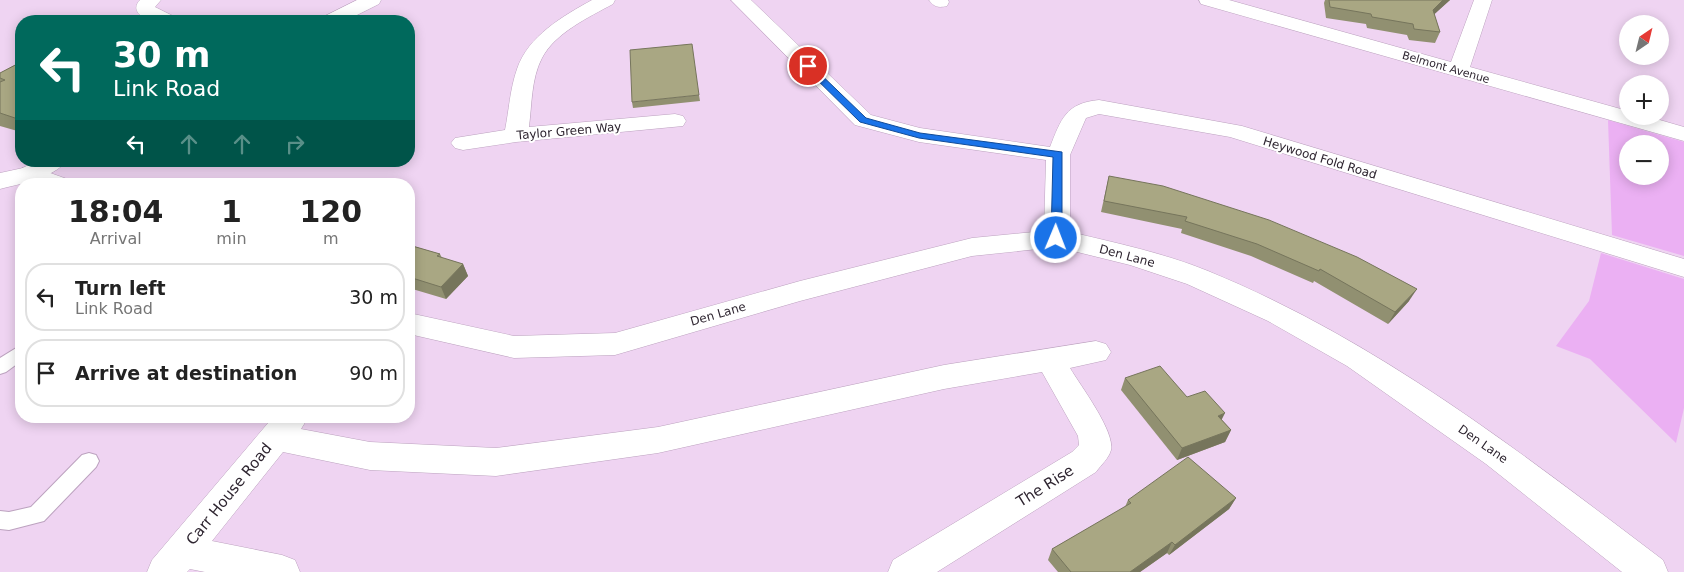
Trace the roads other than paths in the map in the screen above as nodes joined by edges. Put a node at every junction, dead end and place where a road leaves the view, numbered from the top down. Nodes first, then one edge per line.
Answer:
1 (152, 0) edge
2 (372, 0) edge
3 (606, 0) edge
4 (740, 0) edge
5 (1208, 0) edge
6 (1483, 0) edge
7 (155, 15) edge
8 (342, 15) edge
9 (1458, 71) junction
10 (675, 121) dead end
11 (1684, 134) edge
12 (516, 135) junction
13 (463, 143) dead end
14 (1058, 154) junction
15 (42, 167) edge
16 (31, 173) junction
17 (43, 178) edge
18 (0, 181) edge
19 (1056, 238) junction
20 (1684, 268) edge
21 (415, 325) edge
22 (1096, 352) dead end
23 (15, 356) edge
24 (1050, 360) junction
25 (0, 367) edge
26 (284, 427) edge
27 (89, 461) dead end
28 (0, 520) edge
29 (174, 561) edge
30 (282, 572) edge
31 (906, 572) edge
32 (1650, 572) edge

1 - 7 street
2 - 8 street
3 - 12 street
4 - 14 street
5 - 9 street, Belmont Avenue
6 - 9 street
9 - 11 street, Belmont Avenue
10 - 12 street, Taylor Green Way
12 - 13 street, Taylor Green Way
14 - 19 street, Heywood Fold Road
14 - 20 street, Heywood Fold Road
15 - 16 street
16 - 17 street
16 - 18 street
19 - 21 street, Den Lane
19 - 32 street, Den Lane
22 - 24 street
23 - 25 lane
24 - 26 street
24 - 31 street, The Rise
26 - 29 street, Carr House Road
27 - 28 lane
29 - 30 street

